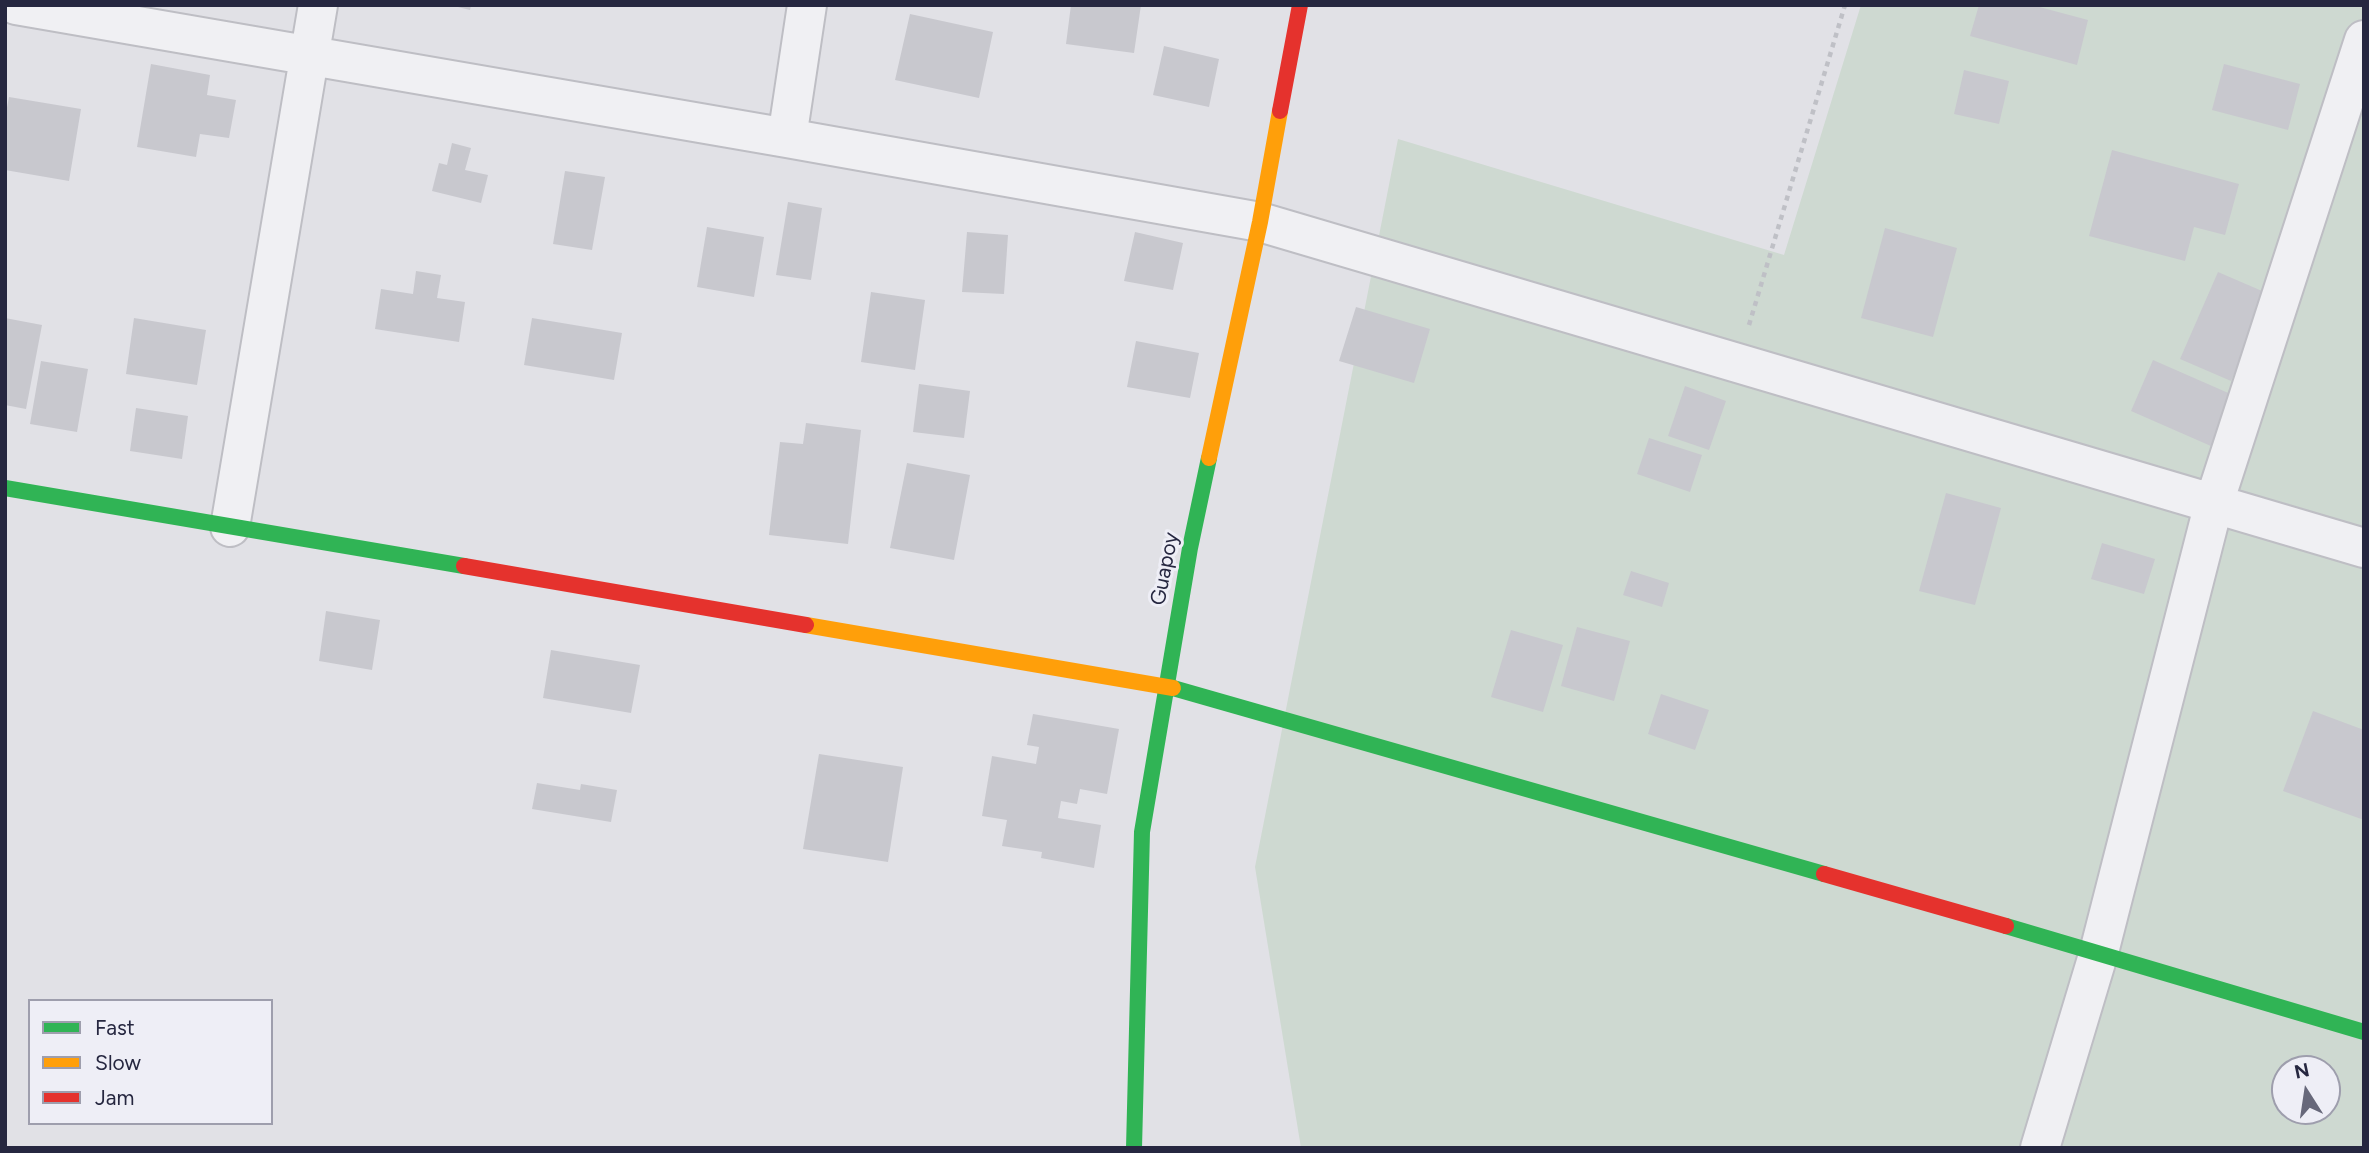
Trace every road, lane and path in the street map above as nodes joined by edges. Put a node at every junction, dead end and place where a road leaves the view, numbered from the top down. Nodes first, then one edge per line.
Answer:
1 (16, 5) edge
2 (318, 5) edge
3 (807, 5) edge
4 (1300, 5) edge
5 (1845, 5) edge
6 (2363, 45) edge
7 (310, 55) junction
8 (787, 138) junction
9 (1260, 222) junction
10 (1738, 363) junction
11 (5, 488) edge
12 (2214, 503) junction
13 (230, 527) junction
14 (2364, 548) edge
15 (1165, 685) junction
16 (2099, 952) junction
17 (2364, 1032) edge
18 (1134, 1148) edge
19 (2040, 1148) edge

1 - 7 street
2 - 7 street
3 - 8 street
4 - 9 street, Guapoy
5 - 10 path
6 - 12 street
7 - 8 street
7 - 13 street
8 - 9 street
9 - 10 street
9 - 15 street, Guapoy
10 - 12 street
11 - 13 street
12 - 14 street
12 - 16 street
13 - 15 street
15 - 16 street
15 - 18 street, Guapoy
16 - 17 street
16 - 19 street

